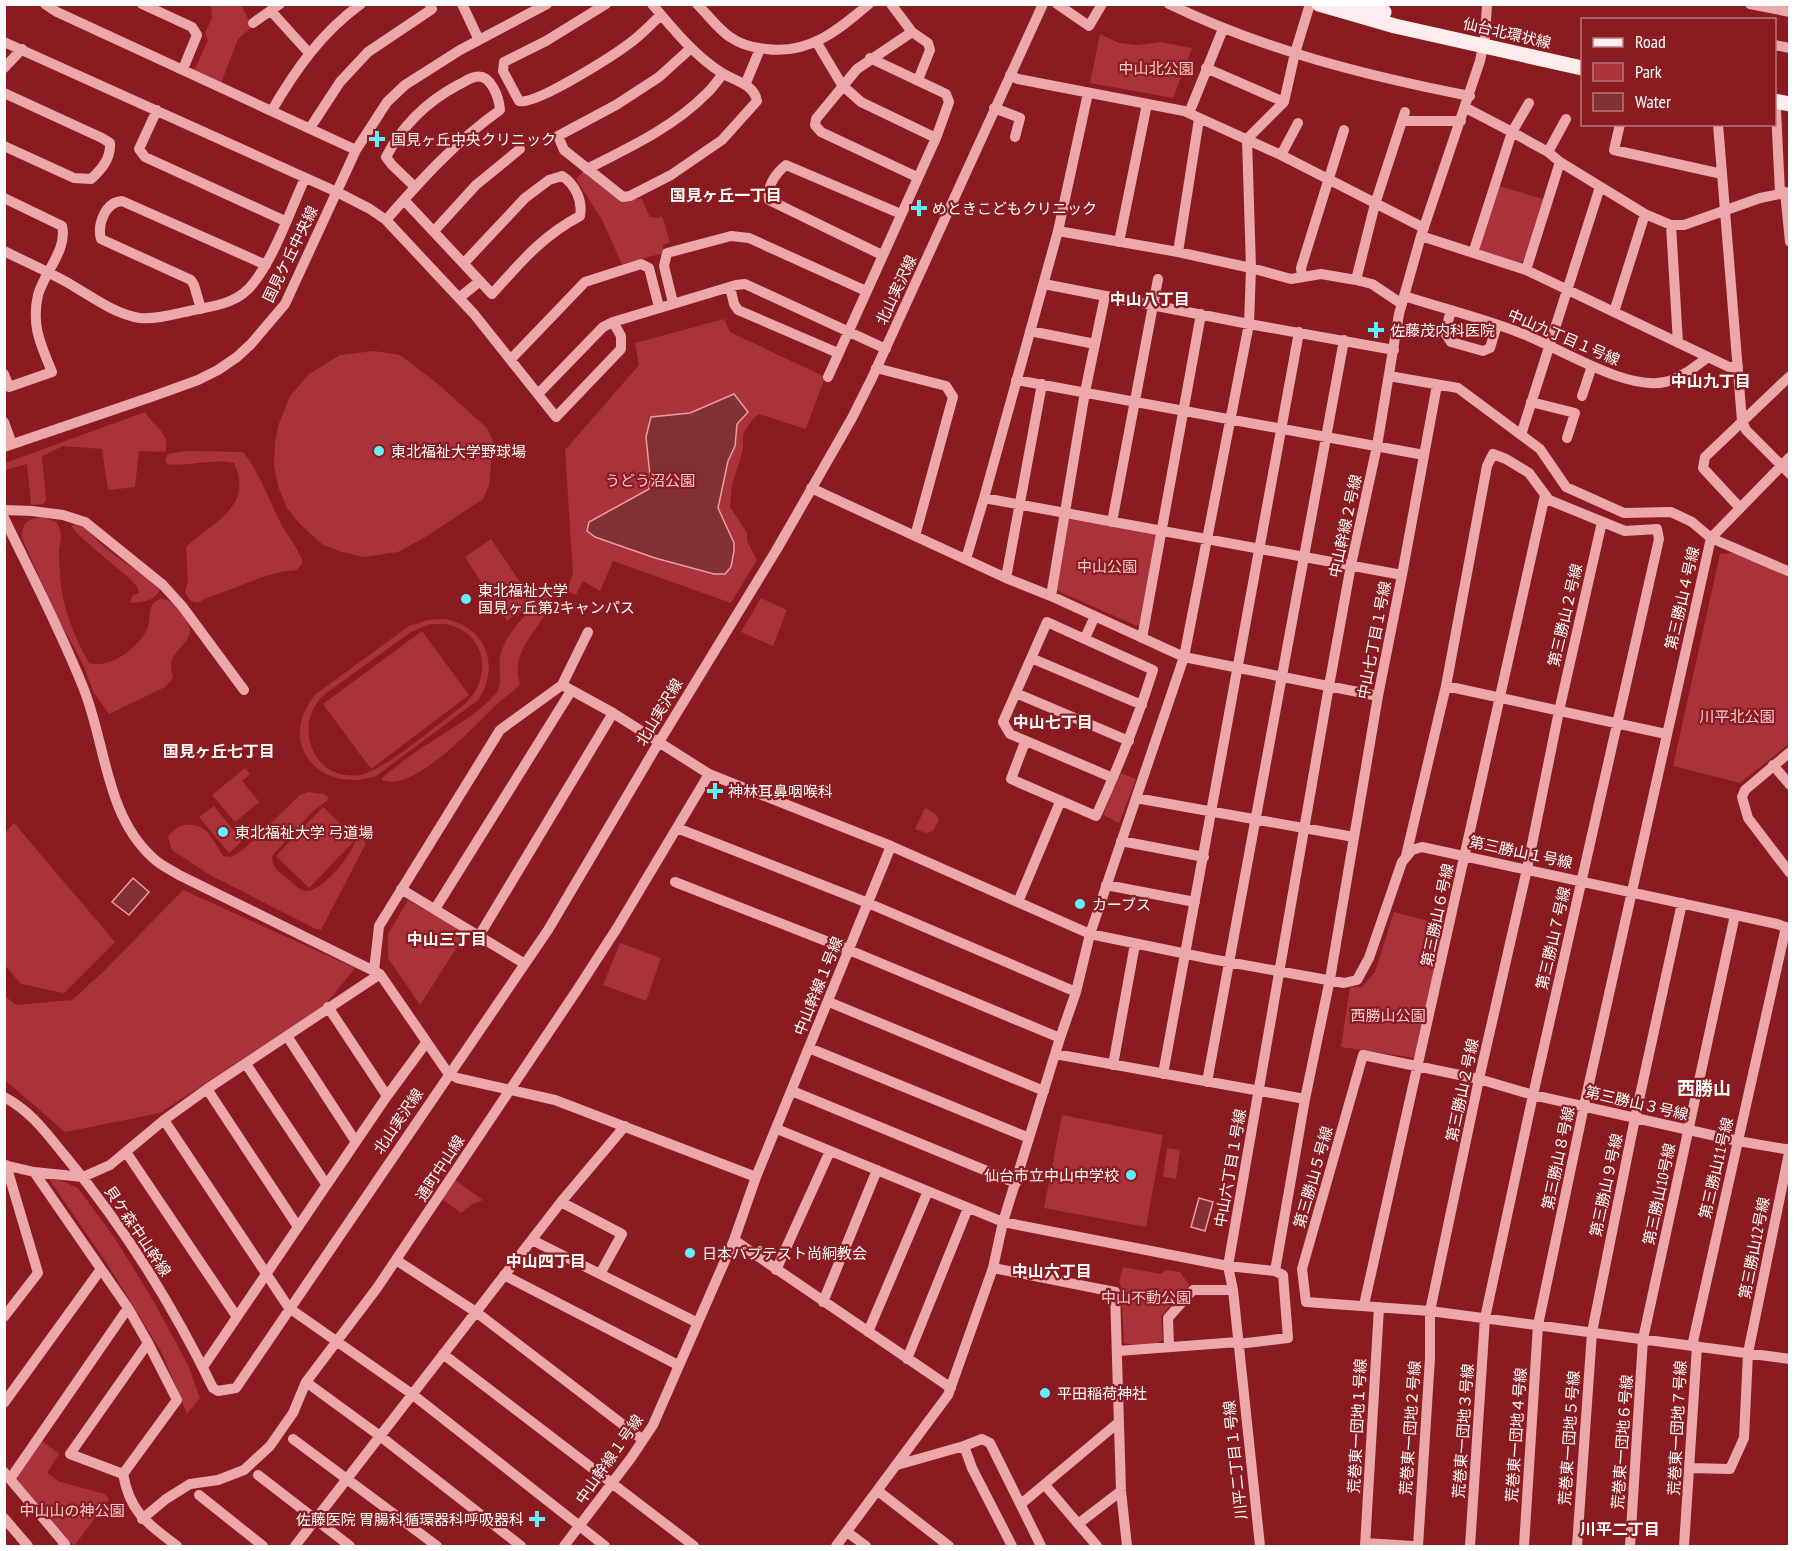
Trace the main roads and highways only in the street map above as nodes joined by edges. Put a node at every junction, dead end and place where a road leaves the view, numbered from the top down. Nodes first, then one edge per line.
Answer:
1 (1319, 4) edge
2 (1358, 4) edge
3 (1484, 41) junction
4 (1581, 58) edge
5 (1581, 68) edge

1 - 3 main road, 仙台北環状線
2 - 3 main road, 仙台北環状線
3 - 4 main road, 仙台北環状線
3 - 5 main road, 仙台北環状線

